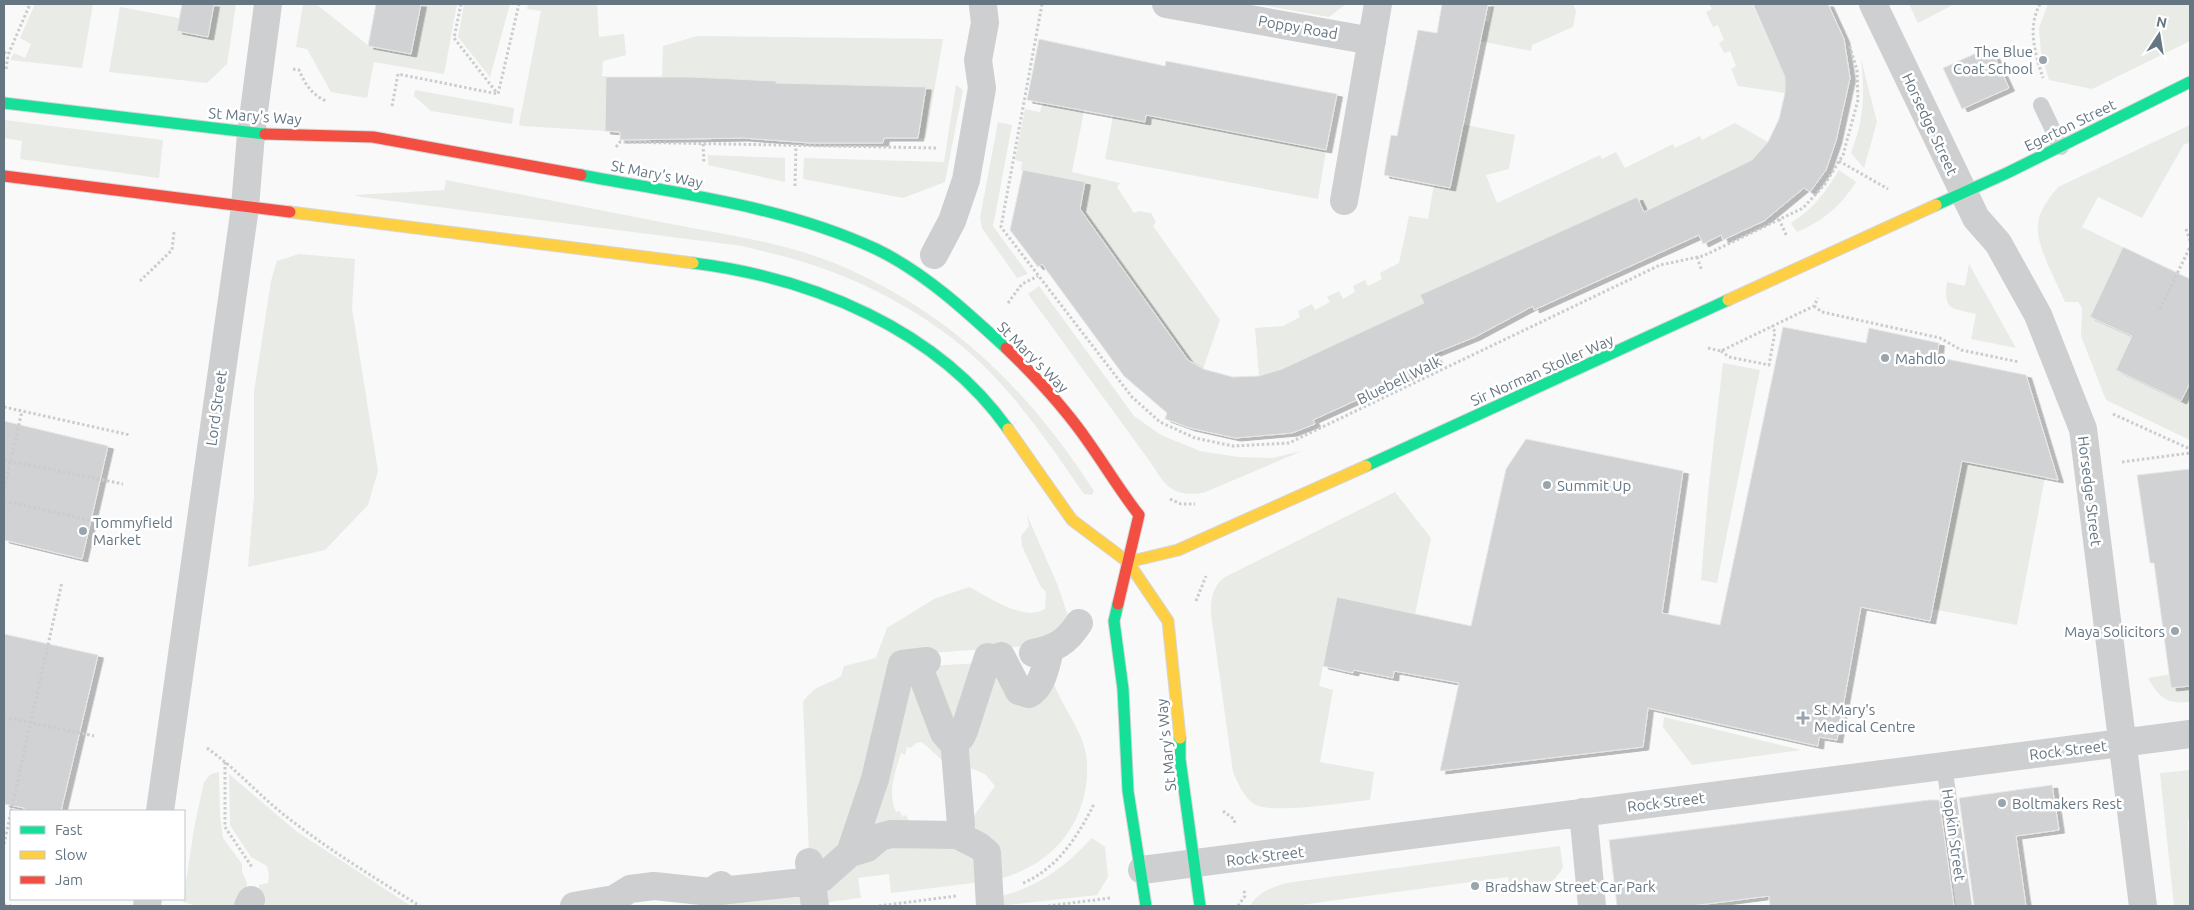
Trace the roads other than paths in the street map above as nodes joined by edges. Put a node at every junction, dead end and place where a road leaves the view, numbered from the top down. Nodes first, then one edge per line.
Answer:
1 (268, 4) edge
2 (1166, 4) edge
3 (1378, 4) edge
4 (1873, 4) edge
5 (983, 6) dead end
6 (1372, 40) junction
7 (2190, 82) edge
8 (4, 103) edge
9 (2041, 106) dead end
10 (251, 134) junction
11 (2061, 147) junction
12 (4, 176) edge
13 (1963, 193) junction
14 (1344, 201) dead end
15 (245, 207) junction
16 (934, 256) dead end
17 (1128, 562) junction
18 (1080, 623) dead end
19 (2190, 734) edge
20 (954, 739) junction
21 (2123, 742) junction
22 (1944, 764) junction
23 (160, 810) edge
24 (1583, 812) junction
25 (957, 835) junction
26 (850, 854) junction
27 (1196, 864) junction
28 (1142, 870) junction
29 (812, 883) edge
30 (574, 906) edge
31 (990, 906) edge
32 (1146, 906) edge
33 (1200, 906) edge
34 (1592, 906) edge
35 (1964, 906) edge
36 (2143, 906) edge

1 - 10 street, Lord Street
2 - 6 street, Poppy Road
3 - 6 street
4 - 13 street, Horsedge Street
5 - 16 street
6 - 14 street
7 - 11 main road, Egerton Street
8 - 10 main road, St Mary's Way
9 - 11 lane
10 - 15 street, Lord Street
10 - 17 main road, St Mary's Way
11 - 13 main road, Egerton Street
12 - 15 main road, St Mary's Way
13 - 17 main road, Sir Norman Stoller Way
13 - 21 street, Horsedge Street
15 - 17 main road, St Mary's Way
15 - 23 street, Lord Street
17 - 27 main road, St Mary's Way
17 - 28 main road, St Mary's Way
18 - 20 street
19 - 21 street, Rock Street
20 - 25 street
20 - 26 street
21 - 22 street, Rock Street
21 - 36 street, Horsedge Street
22 - 24 street, Rock Street
22 - 35 lane, Hopkin Street
24 - 27 street, Rock Street
24 - 34 street
25 - 26 street
25 - 31 street
26 - 29 street
27 - 28 street, Rock Street
27 - 33 main road, St Mary's Way
28 - 32 main road, St Mary's Way
29 - 30 street

